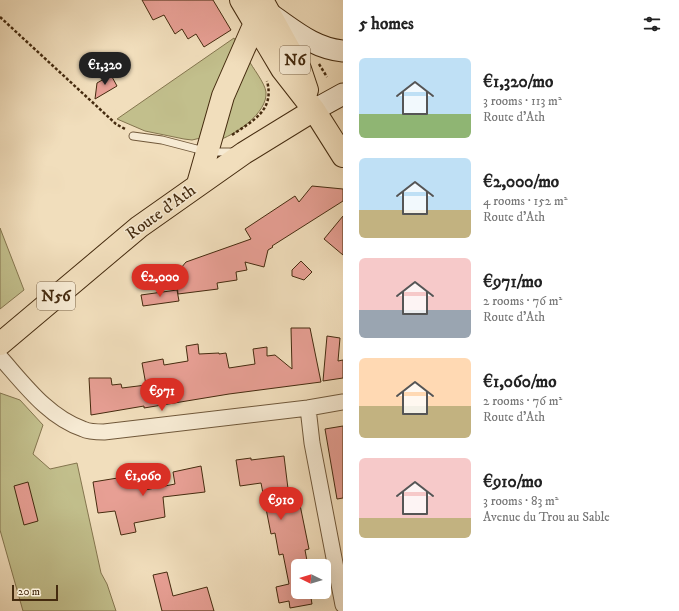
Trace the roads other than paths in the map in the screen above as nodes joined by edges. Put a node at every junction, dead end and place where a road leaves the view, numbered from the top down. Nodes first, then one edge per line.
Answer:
1 (241, 0) edge
2 (262, 12) edge
3 (343, 51) edge
4 (343, 94) edge
5 (314, 110) junction
6 (133, 136) road end
7 (208, 152) junction
8 (244, 153) junction
9 (343, 156) edge
10 (198, 184) junction
11 (0, 344) edge
12 (0, 357) edge
13 (343, 402) edge
14 (308, 408) junction
15 (343, 605) edge

1 - 2 main road, N6
2 - 3 main road
2 - 5 main road, N6
2 - 7 main road
4 - 5 main road
5 - 8 main road, Route d'Ath / N56
5 - 9 main road, N6
6 - 7 lane
7 - 8 lane
7 - 10 main road
8 - 10 main road, Route d'Ath / N56
10 - 11 main road, Route d'Ath / N56
12 - 14 street
13 - 14 street
14 - 15 street

